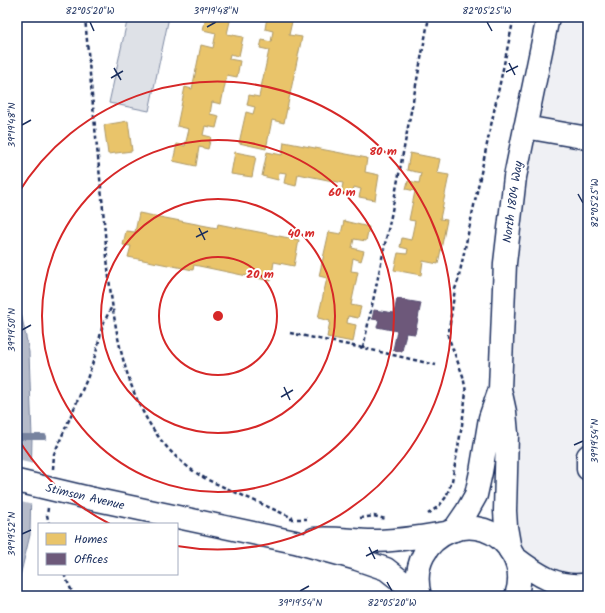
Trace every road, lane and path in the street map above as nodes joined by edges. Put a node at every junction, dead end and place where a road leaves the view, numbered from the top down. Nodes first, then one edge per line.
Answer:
1 (84, 17) edge
2 (429, 17) edge
3 (514, 17) edge
4 (548, 17) edge
5 (524, 127) junction
6 (588, 138) edge
7 (112, 305) junction
8 (290, 333) dead end
9 (363, 348) junction
10 (436, 365) dead end
11 (500, 389) junction
12 (54, 454) dead end
13 (588, 456) edge
14 (588, 469) edge
15 (17, 481) edge
16 (426, 515) dead end
17 (312, 519) dead end
18 (356, 519) dead end
19 (391, 520) dead end
20 (450, 532) junction
21 (295, 542) junction
22 (512, 553) junction
23 (64, 575) edge
24 (588, 584) edge
25 (74, 596) edge
26 (419, 596) edge
27 (516, 596) edge

1 - 7 path
2 - 9 path
3 - 16 path
4 - 5 main road, North 1804 Way
5 - 6 main road
5 - 11 main road, North 1804 Way
7 - 12 path
7 - 17 path
8 - 9 path
9 - 10 path
11 - 20 main road, North 1804 Way
11 - 22 main road, North 1804 Way
13 - 14 main road
15 - 21 main road, Stimson Avenue, bridge
18 - 19 path
20 - 21 main road, Stimson Avenue
20 - 22 main road, Stimson Avenue
20 - 26 main road
21 - 26 main road, Stimson Avenue
22 - 24 main road, Stimson Avenue
22 - 27 main road, North 1804 Way
23 - 25 path

